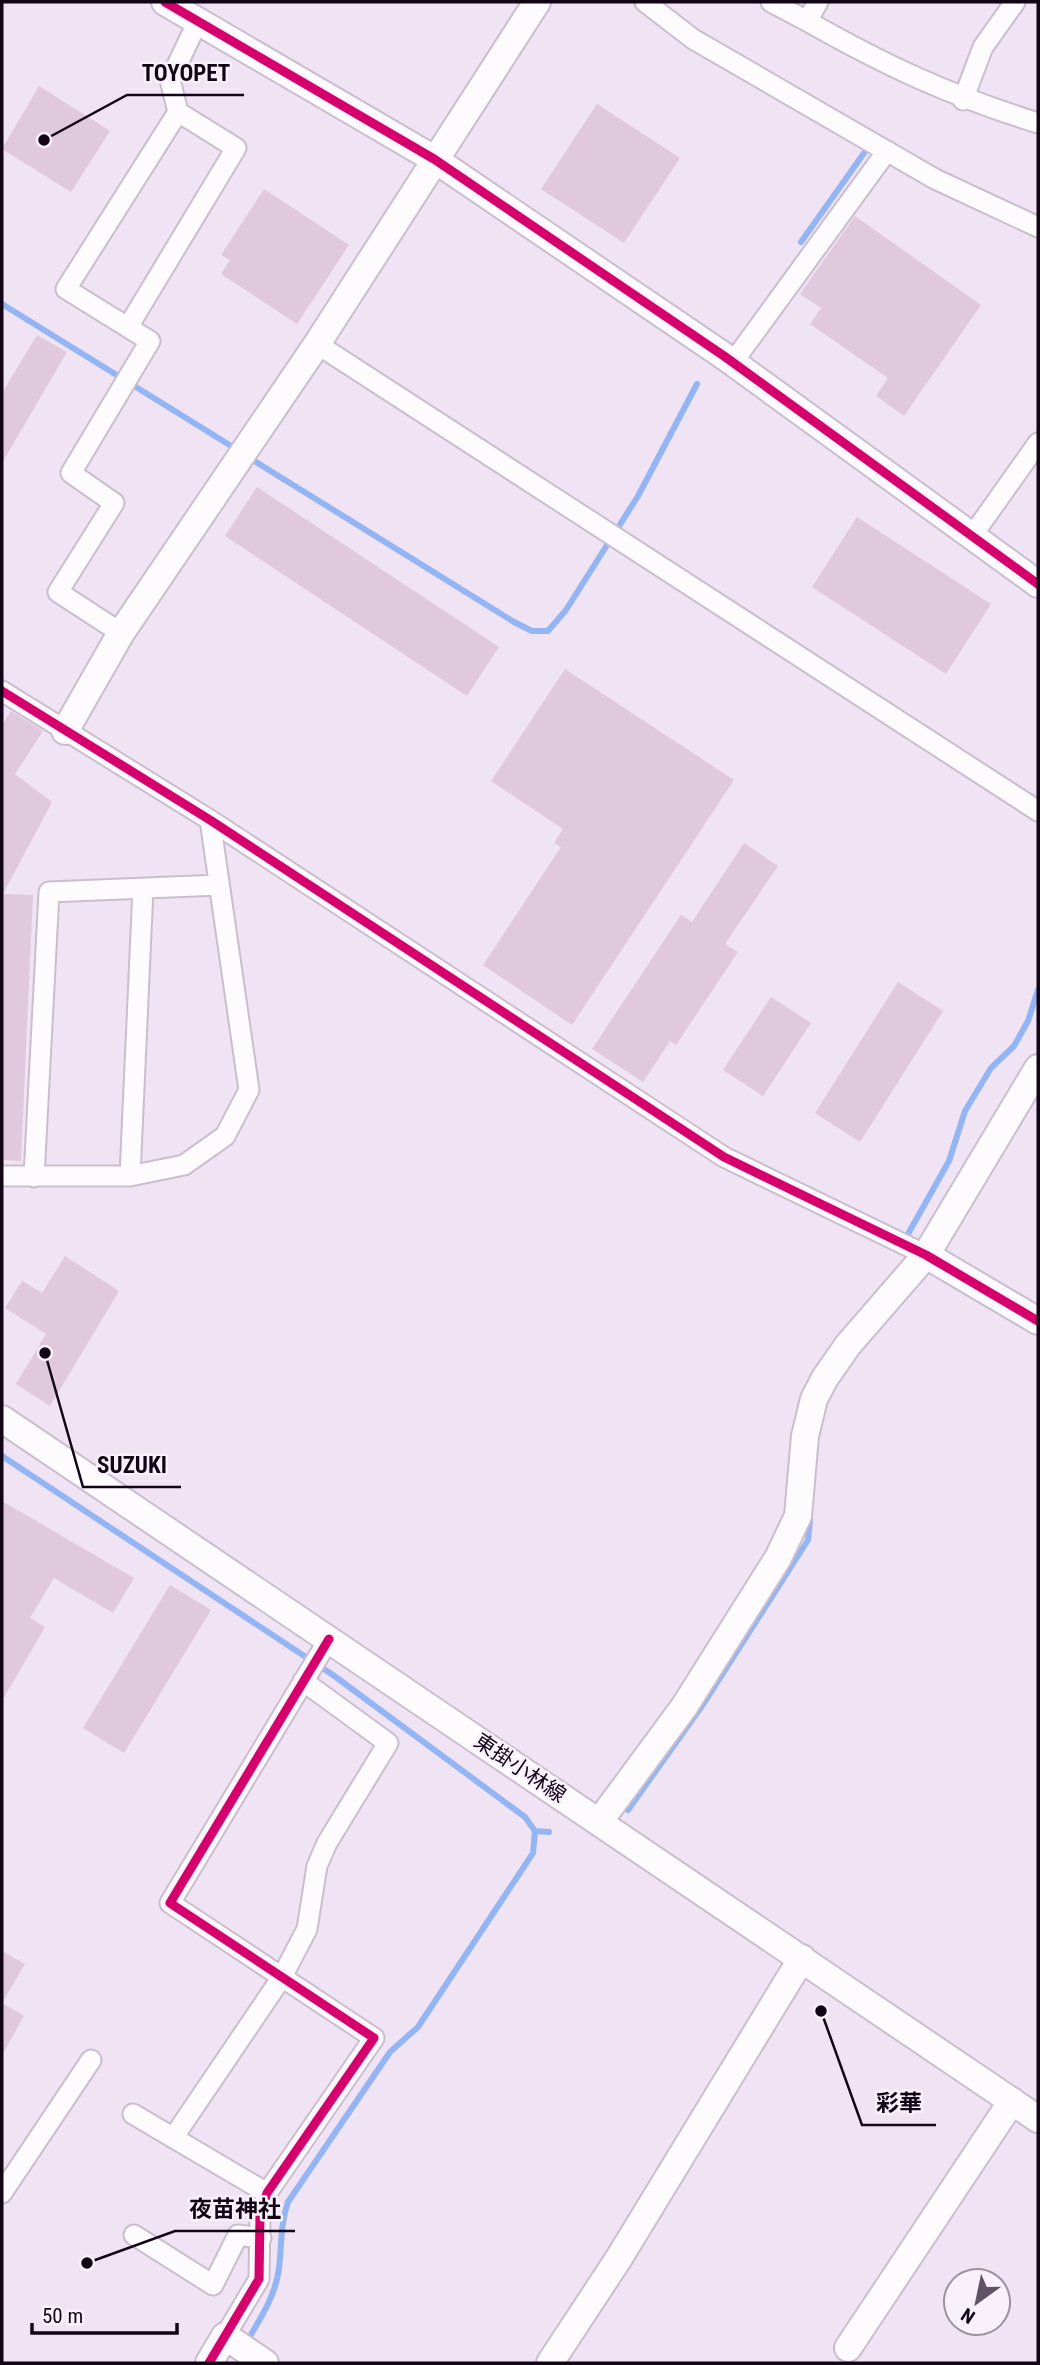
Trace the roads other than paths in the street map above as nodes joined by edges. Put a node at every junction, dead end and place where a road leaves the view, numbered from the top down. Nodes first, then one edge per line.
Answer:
1 (165, 2) edge
2 (537, 2) edge
3 (645, 2) edge
4 (771, 2) edge
5 (818, 2) edge
6 (1015, 2) edge
7 (807, 21) junction
8 (198, 22) junction
9 (963, 100) junction
10 (178, 112) junction
11 (1038, 123) edge
12 (887, 152) junction
13 (433, 159) junction
14 (1038, 227) edge
15 (128, 327) junction
16 (317, 344) junction
17 (733, 362) junction
18 (1038, 443) edge
19 (972, 536) junction
20 (1038, 584) edge
21 (121, 633) junction
22 (2, 691) edge
23 (65, 731) junction
24 (1038, 811) edge
25 (210, 820) junction
26 (219, 885) junction
27 (143, 889) junction
28 (1038, 1068) edge
29 (2, 1176) edge
30 (130, 1176) junction
31 (34, 1177) junction
32 (926, 1255) junction
33 (1038, 1321) edge
34 (2, 1419) edge
35 (329, 1639) junction
36 (303, 1681) junction
37 (598, 1822) junction
38 (803, 1958) junction
39 (282, 1978) junction
40 (91, 2060) dead end
41 (1012, 2101) junction
42 (133, 2114) dead end
43 (1038, 2119) edge
44 (173, 2138) junction
45 (2, 2193) edge
46 (267, 2193) junction
47 (134, 2235) dead end
48 (261, 2238) junction
49 (225, 2336) junction
50 (848, 2348) dead end
51 (209, 2363) edge
52 (265, 2363) edge
53 (550, 2363) edge

1 - 8 street
2 - 13 street
3 - 12 street
4 - 7 street
5 - 7 street
6 - 9 street
7 - 9 street
8 - 10 street
8 - 13 street
9 - 11 street
10 - 15 street
10 - 15 street
12 - 14 street
12 - 17 street
13 - 16 street
13 - 17 street
15 - 21 street
16 - 21 street
16 - 24 street
17 - 19 street
18 - 19 street
19 - 20 street
21 - 23 street
22 - 23 street
23 - 25 street
25 - 26 street
25 - 32 street
26 - 27 street
26 - 30 street
27 - 30 street
27 - 31 street
28 - 32 street
29 - 31 street
30 - 31 street
32 - 33 street
32 - 37 street
34 - 35 street, 東掛小林線
35 - 36 street
35 - 37 street, 東掛小林線
36 - 39 street
36 - 39 street
37 - 38 street, 東掛小林線
38 - 41 street, 東掛小林線
38 - 53 street
39 - 44 street
39 - 46 street
40 - 45 street
41 - 43 street, 東掛小林線
41 - 50 street
42 - 44 street
44 - 46 street
46 - 48 street
47 - 48 street
48 - 49 street
49 - 51 street
49 - 52 street

